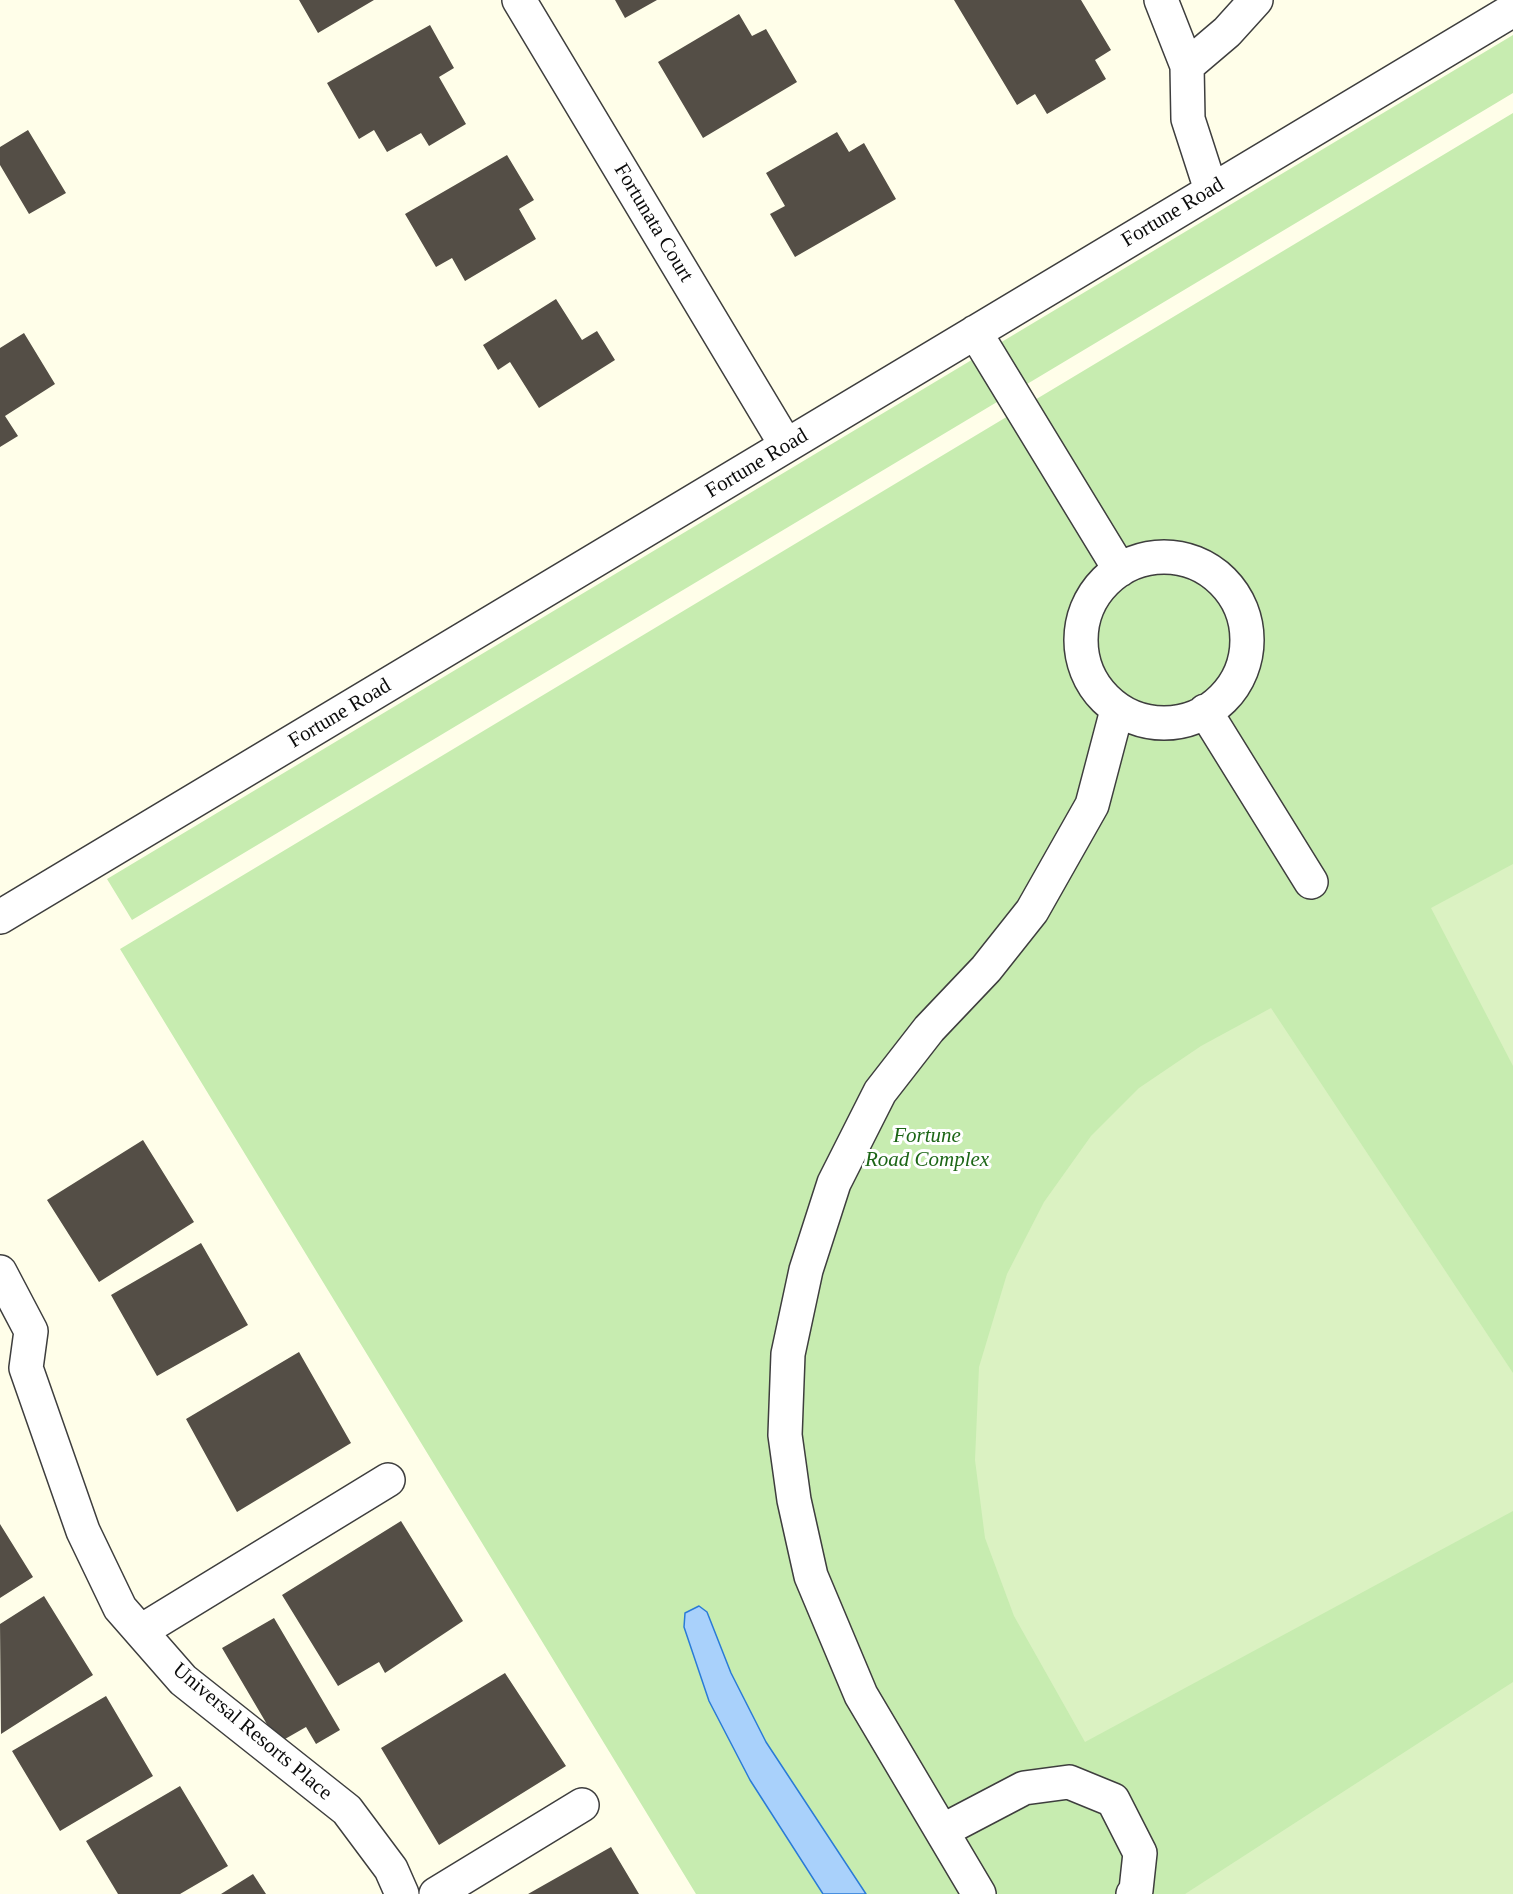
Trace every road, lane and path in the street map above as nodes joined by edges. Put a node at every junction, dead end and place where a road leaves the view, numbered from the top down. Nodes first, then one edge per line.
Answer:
1 (519, 0) edge
2 (1161, 0) edge
3 (1256, 0) edge
4 (1513, 10) edge
5 (1187, 66) junction
6 (1211, 190) junction
7 (975, 332) junction
8 (786, 445) junction
9 (1120, 570) junction
10 (1117, 710) junction
11 (1205, 711) junction
12 (1311, 882) dead end
13 (0, 917) edge
14 (2, 1280) edge
15 (0, 1350) edge
16 (26, 1368) junction
17 (388, 1480) dead end
18 (141, 1632) junction
19 (582, 1805) dead end
20 (942, 1831) junction
21 (402, 1894) edge
22 (436, 1894) edge
23 (979, 1894) edge
24 (1133, 1894) edge

1 - 8 street, Fortunata Court
2 - 5 street
3 - 5 street
4 - 6 street, Fortune Road
5 - 6 street
6 - 7 street, Fortune Road
7 - 8 street, Fortune Road
7 - 9 street
8 - 13 street, Fortune Road
9 - 10 street
9 - 11 street
10 - 11 street
10 - 20 street
11 - 12 street
14 - 16 street, Universal Resorts Place
15 - 16 street
16 - 18 street, Universal Resorts Place
17 - 18 street
18 - 21 street, Universal Resorts Place
19 - 22 street
20 - 23 street
20 - 24 street

